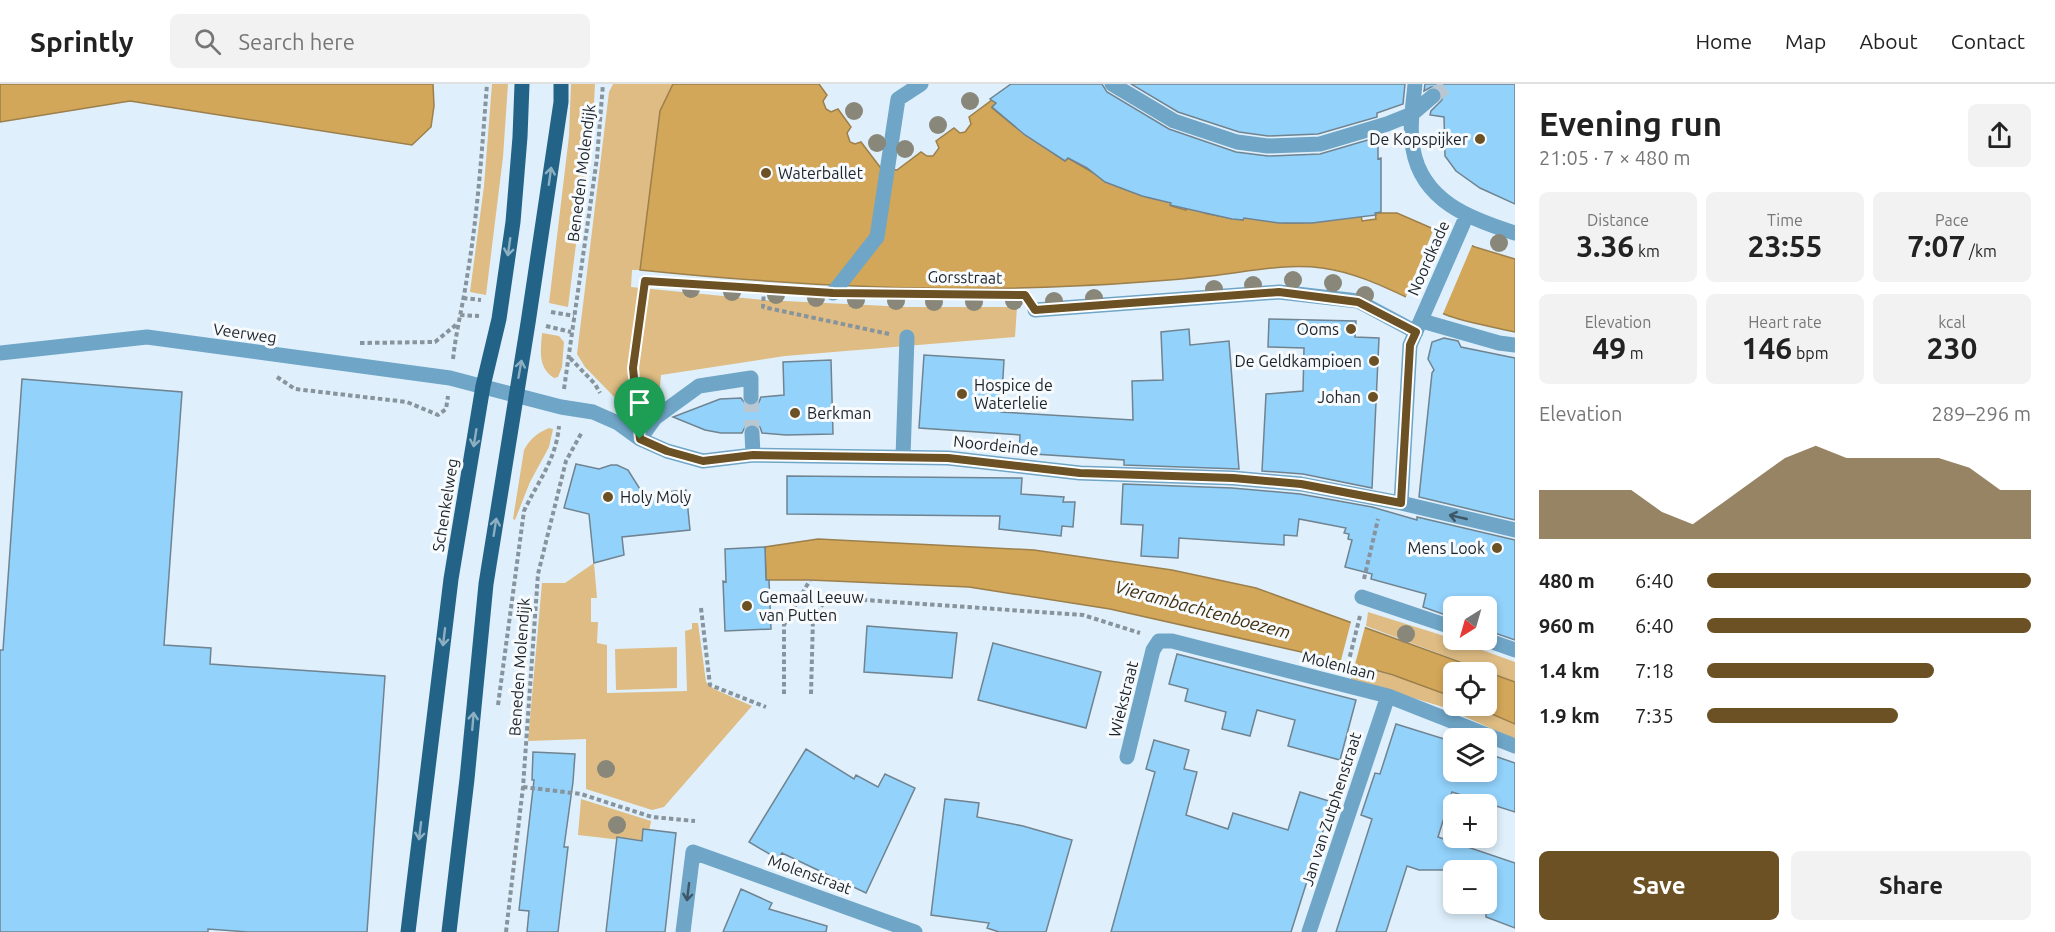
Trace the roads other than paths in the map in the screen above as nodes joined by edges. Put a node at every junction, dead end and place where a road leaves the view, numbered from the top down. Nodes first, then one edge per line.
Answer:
1 (522, 84) edge
2 (561, 84) edge
3 (921, 84) edge
4 (1112, 84) edge
5 (1415, 84) edge
6 (1433, 96) tunnel mouth
7 (1412, 114) junction
8 (1467, 215) junction
9 (1515, 233) edge
10 (833, 293) road end
11 (1035, 310) road end
12 (1421, 321) junction
13 (908, 337) road end
14 (1515, 345) edge
15 (0, 353) edge
16 (483, 386) junction
17 (516, 395) junction
18 (751, 397) tunnel mouth
19 (752, 433) tunnel mouth
20 (640, 439) junction
21 (753, 455) junction
22 (903, 457) junction
23 (1401, 503) junction
24 (1515, 530) edge
25 (1362, 597) dead end
26 (1443, 624) edge
27 (1497, 644) edge
28 (1156, 645) joint
29 (1515, 650) edge
30 (1388, 696) junction
31 (1515, 746) edge
32 (1127, 757) dead end
33 (879, 926) edge
34 (408, 932) edge
35 (449, 932) edge
36 (683, 932) edge
37 (915, 932) edge
38 (1309, 932) edge

1 -> 16 main road, Schenkelweg
17 -> 2 main road
3 - 10 street
4 - 7 street
5 - 7 street, Noordkade
6 - 7 street
7 - 8 street, Noordkade
8 - 9 street
8 - 12 street, Noordkade
11 - 12 street
12 - 14 street
12 - 23 street, Noordkade
13 - 22 street
15 - 16 street, Veerweg
16 - 17 street, Noordeinde
16 -> 34 main road, Schenkelweg
17 - 20 street, Noordeinde
35 -> 17 main road
18 - 20 street
19 - 21 street
20 - 21 street, Noordeinde
21 - 22 street, Noordeinde
22 - 23 street, Noordeinde
24 -> 23 street, Noordeinde
25 - 26 street
27 - 29 street
28 - 30 street, Molenlaan
28 - 32 street, Wiekstraat
30 - 31 street, Molenlaan
30 - 38 street, Jan van Zutphenstraat
33 -> 36 street, Molenstraat
33 - 37 street, Molenstraat

